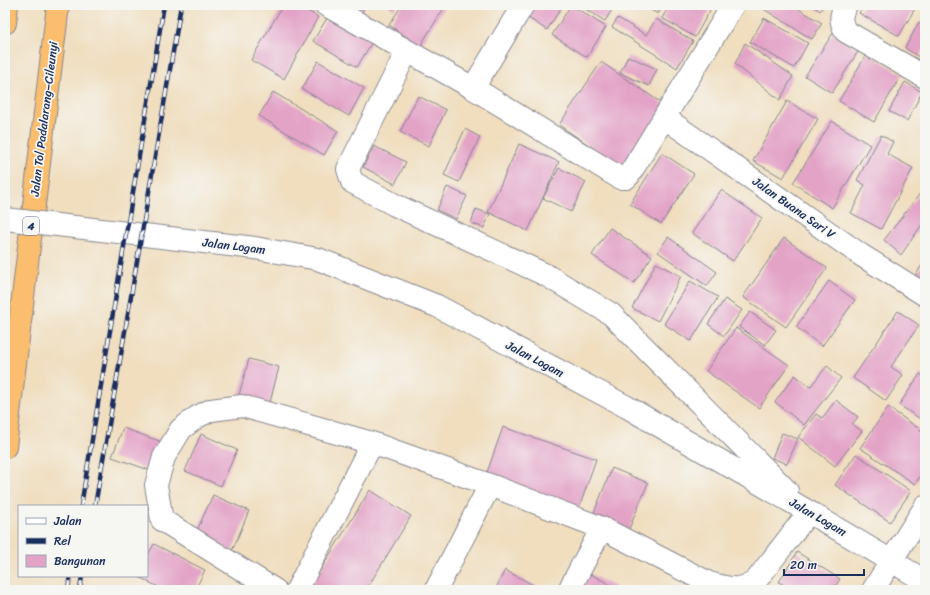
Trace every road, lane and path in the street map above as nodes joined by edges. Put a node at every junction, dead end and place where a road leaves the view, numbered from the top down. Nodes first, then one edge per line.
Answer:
1 (7, 5) edge
2 (58, 5) edge
3 (326, 5) edge
4 (523, 5) edge
5 (733, 5) edge
6 (846, 5) edge
7 (5, 23) edge
8 (407, 51) junction
9 (925, 77) edge
10 (473, 88) junction
11 (665, 118) junction
12 (5, 219) edge
13 (925, 295) edge
14 (372, 443) junction
15 (5, 447) edge
16 (490, 485) junction
17 (925, 507) edge
18 (804, 509) junction
19 (602, 528) junction
20 (892, 560) junction
21 (925, 581) edge
22 (707, 586) edge
23 (274, 590) edge
24 (297, 590) edge
25 (436, 590) edge
26 (569, 590) edge
27 (873, 590) edge

1 - 7 highway
2 - 15 highway, Jalan Tol Padalarang–Cileunyi / 4
3 - 8 street
4 - 10 street
5 - 11 street
6 - 9 street
8 - 10 street
8 - 18 street
10 - 11 street
11 - 13 street, Jalan Buana Sari V
12 - 18 street, Jalan Logam, bridge
14 - 16 street
14 - 23 street
14 - 24 street
16 - 19 street
16 - 25 street
17 - 20 street
18 - 20 street, Jalan Logam
18 - 22 street
19 - 22 street
19 - 26 street
20 - 21 street, Jalan Logam
20 - 27 street

